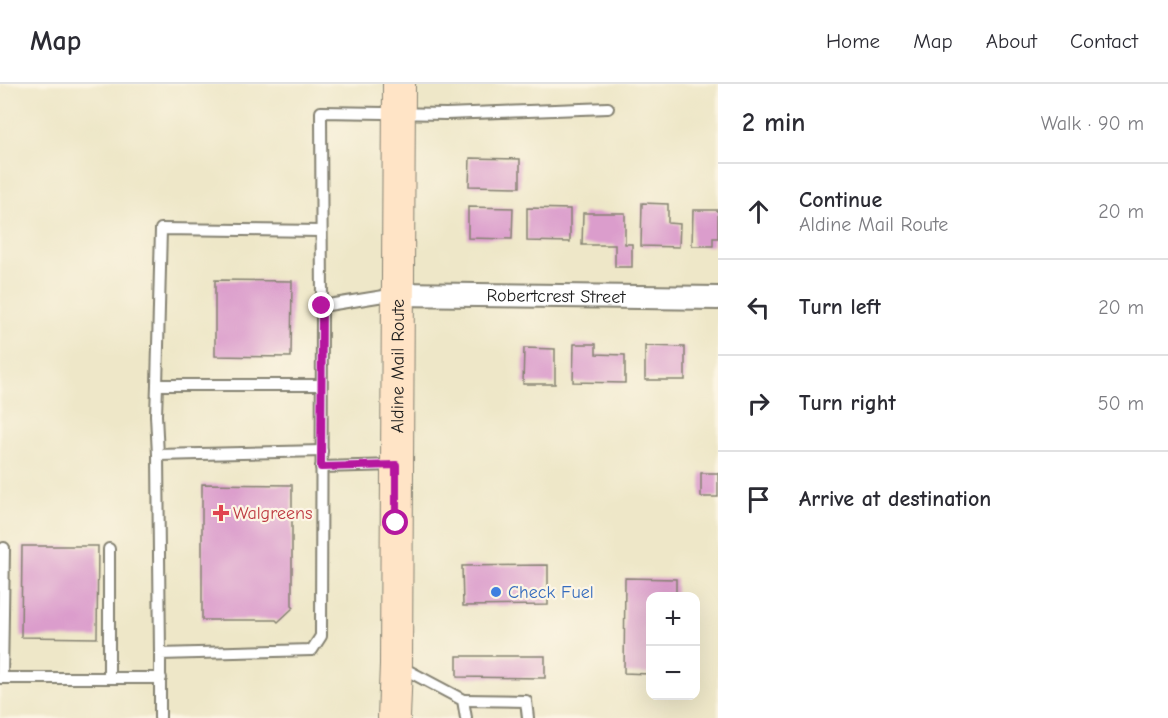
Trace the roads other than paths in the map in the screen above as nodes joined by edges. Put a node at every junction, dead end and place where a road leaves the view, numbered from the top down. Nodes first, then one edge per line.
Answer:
1 (399, 98) edge
2 (608, 108) dead end
3 (321, 231) junction
4 (396, 294) junction
5 (718, 298) edge
6 (322, 306) junction
7 (158, 385) junction
8 (321, 385) junction
9 (322, 451) junction
10 (158, 455) junction
11 (396, 465) junction
12 (321, 467) junction
13 (4, 548) dead end
14 (109, 549) dead end
15 (160, 654) junction
16 (396, 664) junction
17 (109, 677) junction
18 (1, 678) edge
19 (161, 678) junction
20 (463, 700) junction
21 (160, 718) edge
22 (394, 718) edge
23 (466, 718) edge
24 (528, 718) edge

1 - 2 lane
1 - 3 lane
1 - 4 main road, Aldine Mail Route
3 - 6 lane
3 - 7 lane
4 - 5 street, Robertcrest Street
4 - 6 lane
4 - 11 main road, Aldine Mail Route
6 - 8 lane
7 - 8 lane
7 - 10 lane
8 - 9 lane
9 - 10 lane
9 - 12 lane
10 - 15 lane
11 - 12 lane
11 - 16 main road, Aldine Mail Route
12 - 15 lane
13 - 18 lane
14 - 17 lane
15 - 19 lane
16 - 20 lane
16 - 22 main road, Aldine Mail Route
17 - 18 lane
17 - 19 lane
19 - 21 lane
20 - 23 lane
20 - 24 lane

